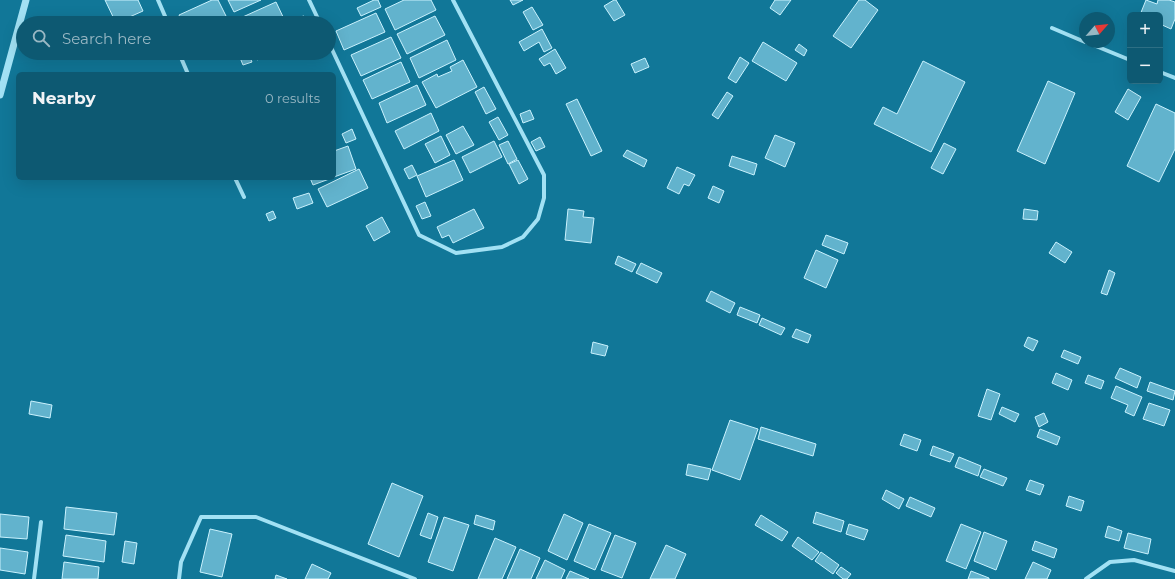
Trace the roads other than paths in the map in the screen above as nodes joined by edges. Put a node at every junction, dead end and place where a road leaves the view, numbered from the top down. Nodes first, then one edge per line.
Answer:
1 (26, 0) edge
2 (158, 0) edge
3 (309, 0) edge
4 (453, 0) edge
5 (21, 16) edge
6 (165, 16) edge
7 (317, 16) edge
8 (1052, 28) dead end
9 (16, 32) edge
10 (1079, 39) edge
11 (1101, 48) edge
12 (336, 58) edge
13 (1127, 59) edge
14 (183, 60) edge
15 (187, 72) edge
16 (1163, 73) edge
17 (3, 74) edge
18 (1175, 78) edge
19 (0, 95) edge
20 (236, 180) edge
21 (244, 197) dead end
22 (41, 522) dead end
23 (1175, 571) edge
24 (34, 579) edge
25 (179, 579) edge
26 (416, 579) edge
27 (1086, 579) edge

1 - 5 street
2 - 6 street
3 - 7 street
4 - 12 street
8 - 10 street
9 - 17 street
11 - 13 street
14 - 15 street
16 - 18 street
17 - 19 street
20 - 21 street
22 - 24 street
23 - 27 street
25 - 26 street

